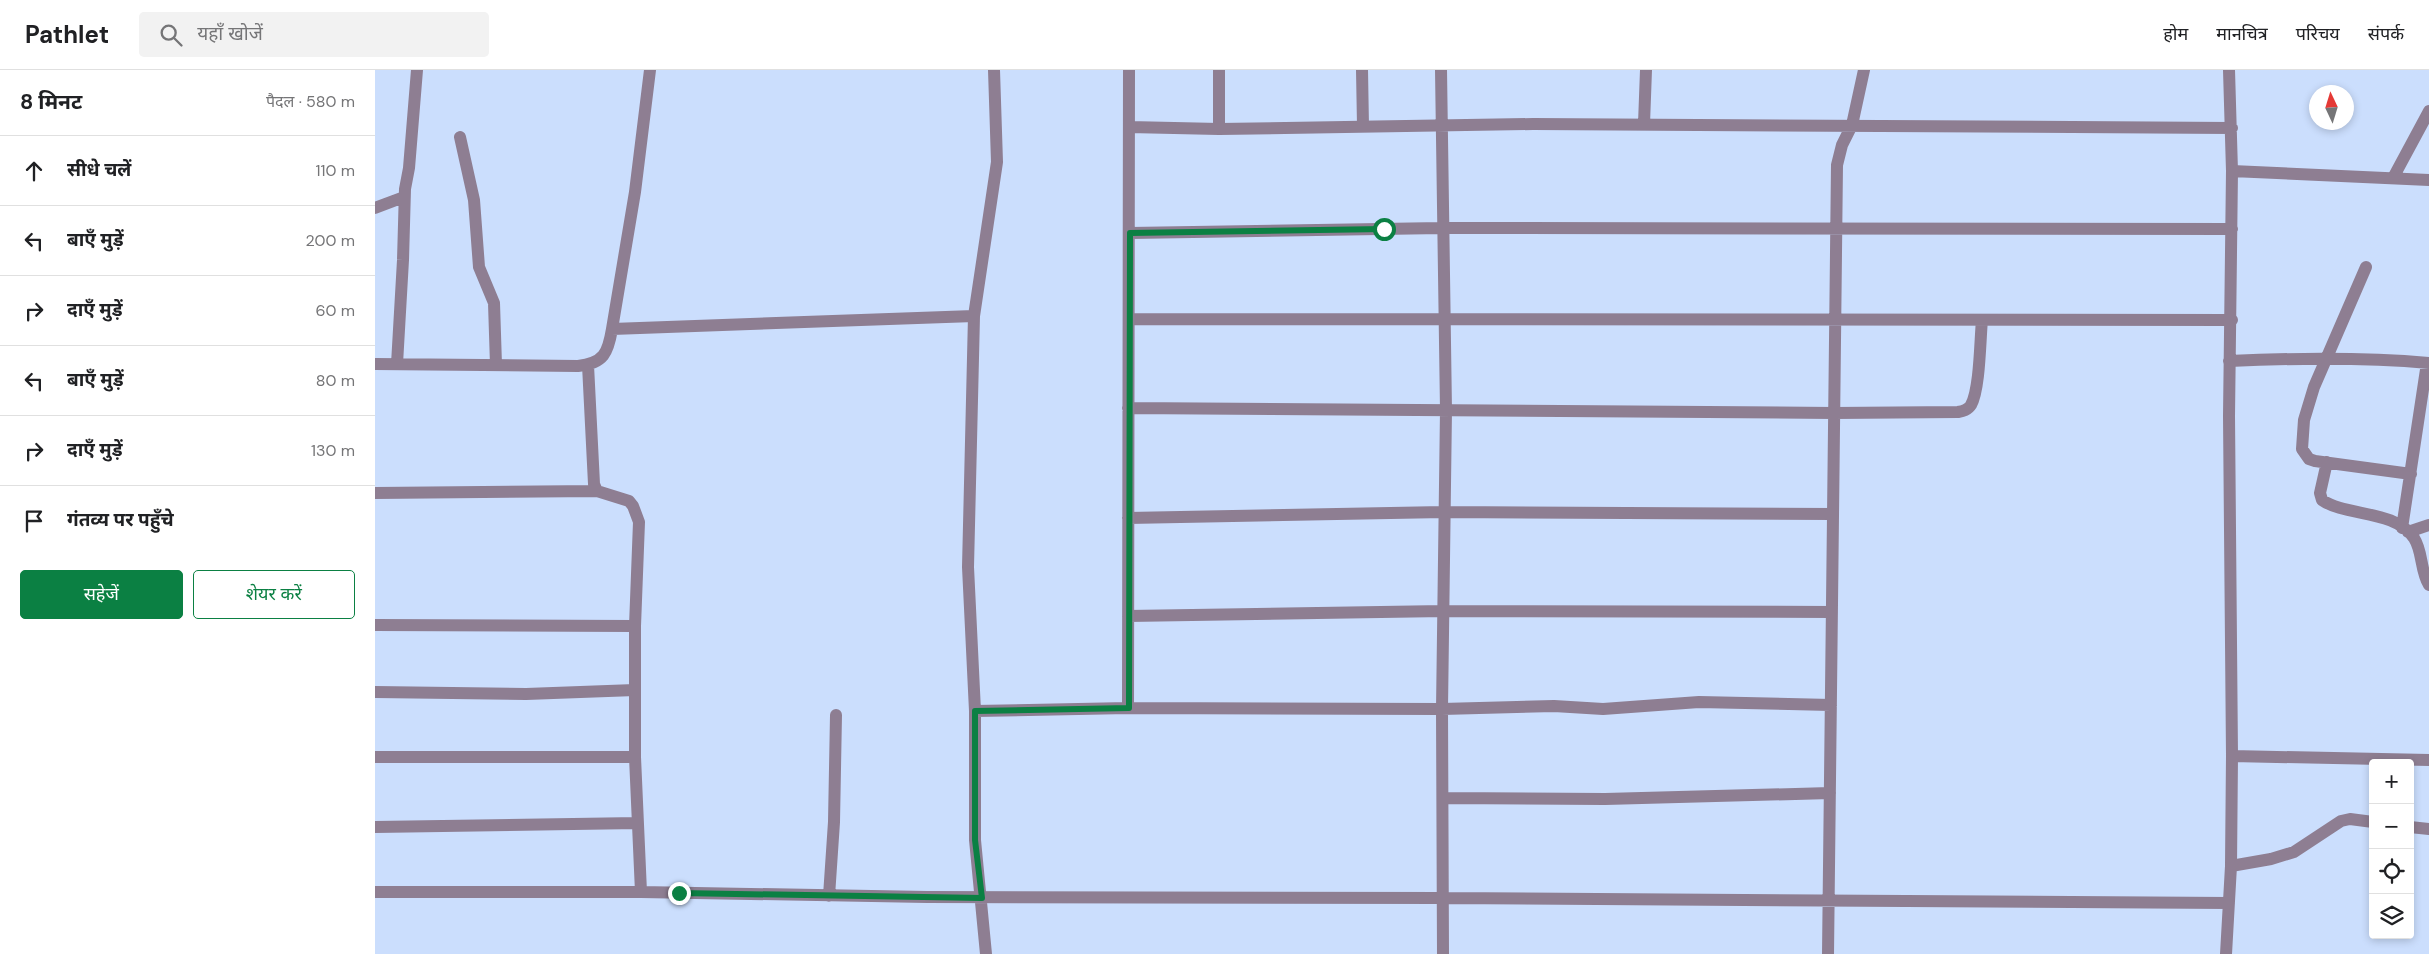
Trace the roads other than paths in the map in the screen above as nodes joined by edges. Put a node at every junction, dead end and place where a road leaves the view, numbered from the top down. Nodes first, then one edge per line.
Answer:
1 (417, 70) edge
2 (649, 70) edge
3 (994, 70) edge
4 (1129, 70) edge
5 (1219, 70) edge
6 (1362, 70) edge
7 (1441, 70) edge
8 (1646, 70) edge
9 (1864, 70) edge
10 (2229, 70) edge
11 (2429, 111) edge
12 (1442, 124) junction
13 (1644, 124) junction
14 (1853, 125) junction
15 (1363, 126) junction
16 (1129, 127) junction
17 (2232, 128) junction
18 (1219, 129) junction
19 (460, 137) dead end
20 (2232, 171) junction
21 (2393, 178) junction
22 (2429, 180) edge
23 (404, 197) junction
24 (375, 208) edge
25 (1835, 227) junction
26 (1442, 228) junction
27 (2232, 229) junction
28 (1130, 233) junction
29 (2366, 267) dead end
30 (974, 316) junction
31 (1443, 318) junction
32 (1129, 319) junction
33 (1835, 320) junction
34 (1982, 320) junction
35 (2231, 320) junction
36 (612, 329) junction
37 (2327, 358) junction
38 (2229, 360) junction
39 (2428, 363) edge
40 (375, 364) edge
41 (397, 364) junction
42 (496, 365) junction
43 (587, 365) junction
44 (1129, 408) junction
45 (1446, 410) junction
46 (1834, 413) junction
47 (2423, 436) edge
48 (2327, 462) junction
49 (2411, 474) junction
50 (597, 491) junction
51 (375, 493) edge
52 (1444, 512) junction
53 (1833, 514) junction
54 (1129, 518) junction
55 (2429, 525) edge
56 (2405, 530) junction
57 (2429, 585) edge
58 (1444, 611) junction
59 (1832, 612) junction
60 (1128, 616) junction
61 (375, 625) edge
62 (635, 626) junction
63 (635, 690) junction
64 (375, 692) edge
65 (1831, 705) junction
66 (1129, 708) junction
67 (1442, 709) junction
68 (975, 711) junction
69 (837, 715) dead end
70 (2233, 756) junction
71 (375, 757) edge
72 (635, 757) junction
73 (2429, 760) edge
74 (1830, 793) junction
75 (1443, 798) junction
76 (2369, 822) edge
77 (638, 823) junction
78 (2414, 827) edge
79 (375, 828) edge
80 (2429, 829) edge
81 (2231, 866) junction
82 (375, 892) edge
83 (641, 892) junction
84 (829, 896) junction
85 (982, 898) junction
86 (1444, 898) junction
87 (1829, 901) junction
88 (2229, 903) junction
89 (986, 954) edge
90 (1443, 954) edge
91 (1828, 954) edge
92 (2226, 954) edge

1 - 23 street
2 - 36 street
3 - 30 street
4 - 16 street
5 - 18 street
6 - 15 street
7 - 12 street
8 - 13 street
9 - 14 street
10 - 17 street
11 - 21 street
12 - 13 street
12 - 15 street
12 - 26 street
13 - 14 street
14 - 17 street
14 - 25 street
15 - 18 street
16 - 18 street
16 - 28 street
17 - 20 street
19 - 42 street
20 - 21 street
20 - 27 street
21 - 22 street
23 - 24 street
23 - 41 street
25 - 26 street
25 - 27 street
25 - 33 street
26 - 28 street
26 - 31 street
27 - 35 street
28 - 32 street
29 - 37 street
30 - 36 street
30 - 68 street
31 - 32 street
31 - 33 street
31 - 45 street
32 - 44 street
33 - 34 street
33 - 46 street
34 - 35 street
34 - 46 street
35 - 38 street
36 - 43 street
37 - 38 street
37 - 39 street
37 - 48 street
38 - 70 street
39 - 47 street
40 - 41 street
41 - 42 street
42 - 43 street
43 - 50 street
44 - 45 street
44 - 54 street
45 - 46 street
45 - 52 street
46 - 53 street
47 - 49 street
48 - 49 street
48 - 56 street
49 - 56 street
50 - 51 street
50 - 62 street
52 - 53 street
52 - 54 street
52 - 58 street
53 - 59 street
54 - 60 street
55 - 56 street
56 - 57 street
58 - 59 street
58 - 60 street
58 - 67 street
59 - 65 street
60 - 66 street
61 - 62 street
62 - 63 street
63 - 64 street
63 - 72 street
65 - 67 street
65 - 74 street
66 - 67 street
66 - 68 street
67 - 75 street
68 - 85 street
69 - 84 street
70 - 73 street
70 - 81 street
71 - 72 street
72 - 77 street
74 - 75 street
74 - 87 street
75 - 86 street
76 - 81 street
77 - 79 street
77 - 83 street
78 - 80 street
81 - 88 street
82 - 83 street
83 - 84 street
84 - 85 street
85 - 86 street
85 - 89 street
86 - 87 street
86 - 90 street
87 - 88 street
87 - 91 street
88 - 92 street

